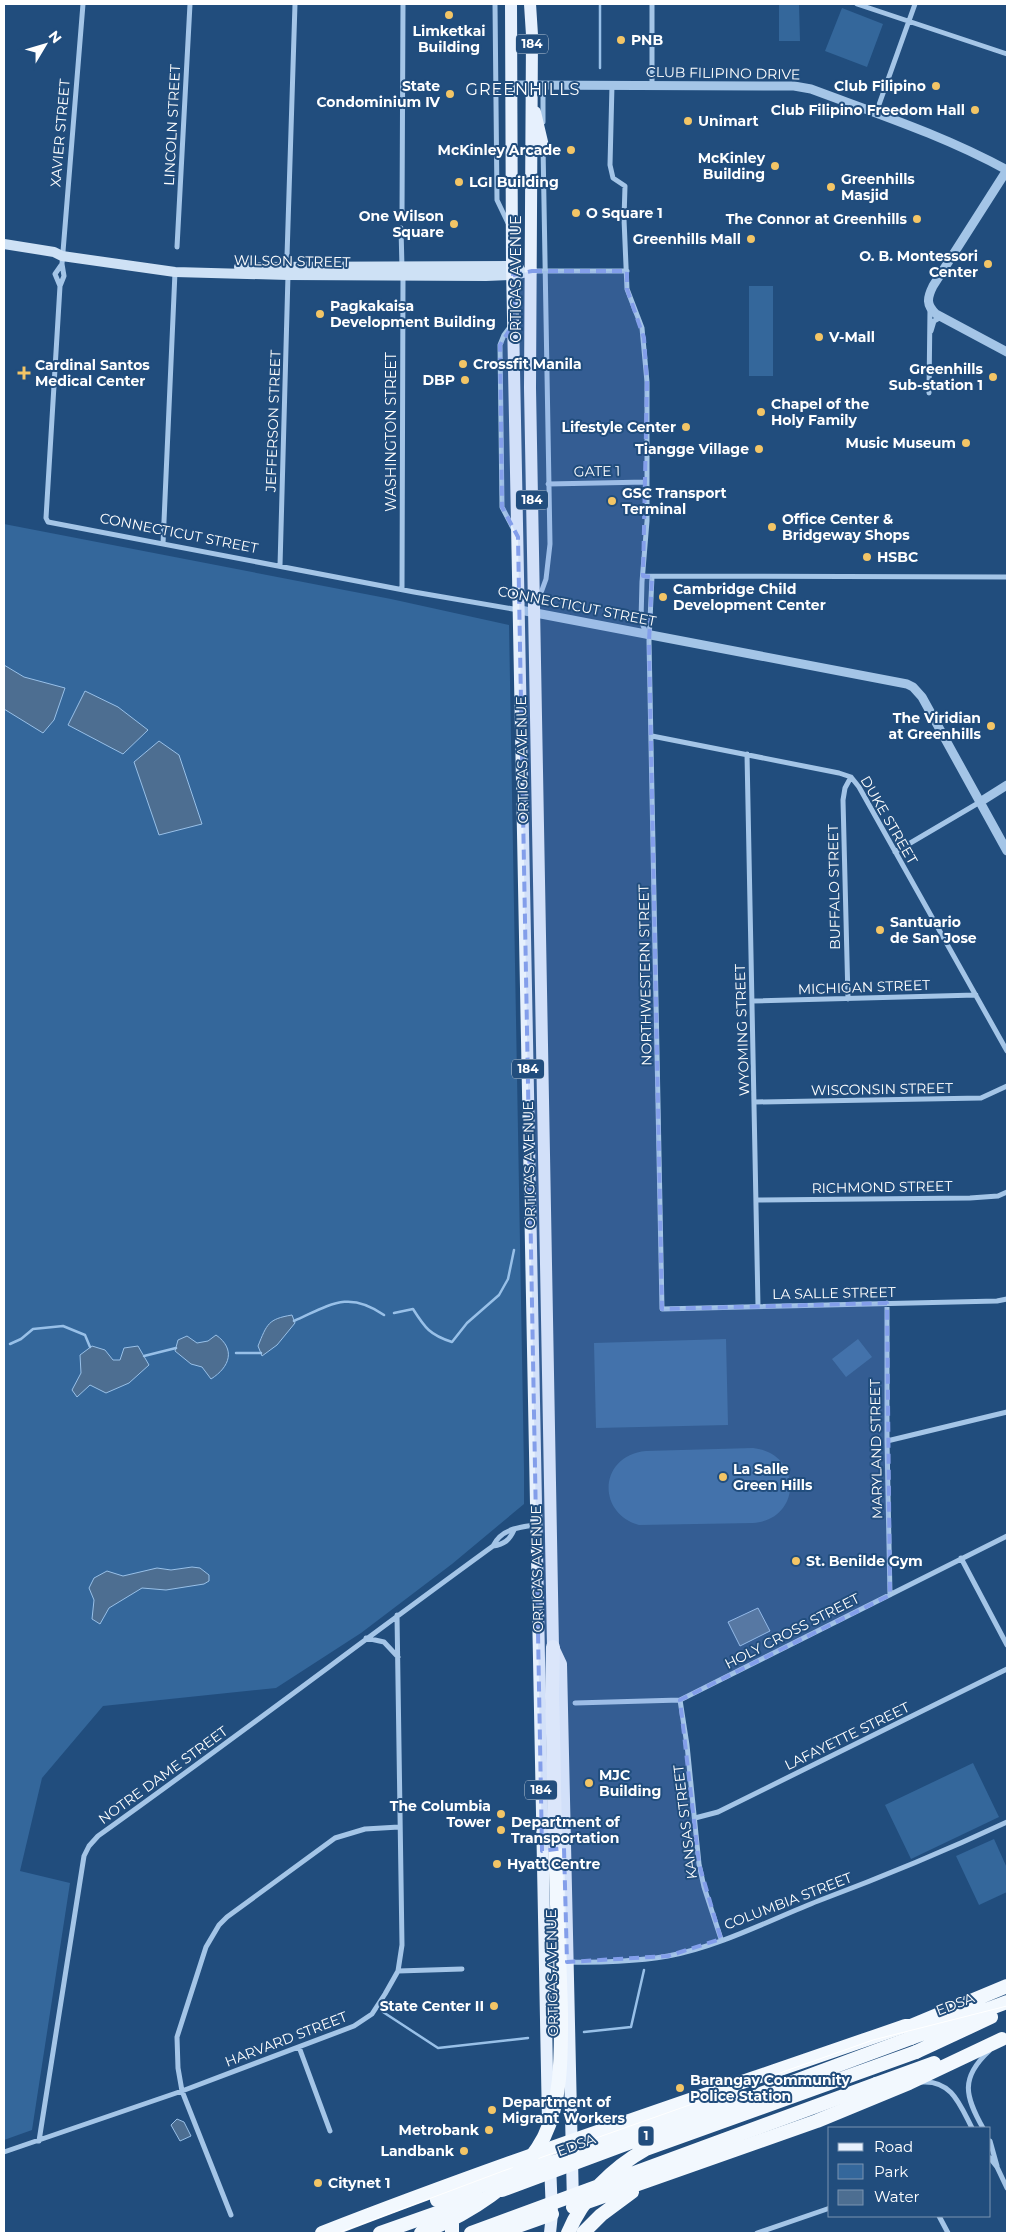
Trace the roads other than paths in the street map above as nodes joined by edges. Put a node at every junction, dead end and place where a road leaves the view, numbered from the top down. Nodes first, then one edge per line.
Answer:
1 (83, 4) edge
2 (190, 4) edge
3 (295, 4) edge
4 (404, 4) edge
5 (495, 4) edge
6 (511, 4) edge
7 (530, 4) edge
8 (652, 4) edge
9 (857, 4) edge
10 (915, 4) edge
11 (910, 21) junction
12 (1007, 54) edge
13 (512, 85) junction
14 (537, 85) junction
15 (612, 85) junction
16 (652, 85) junction
17 (531, 106) junction
18 (876, 113) junction
19 (543, 146) junction
20 (1007, 170) edge
21 (402, 215) dead end
22 (401, 228) dead end
23 (512, 228) junction
24 (4, 244) edge
25 (177, 247) dead end
26 (60, 255) junction
27 (288, 256) dead end
28 (512, 270) junction
29 (538, 271) junction
30 (627, 271) junction
31 (175, 272) junction
32 (402, 272) junction
33 (288, 275) junction
34 (60, 286) junction
35 (930, 308) junction
36 (941, 317) junction
37 (929, 336) junction
38 (1007, 352) edge
39 (929, 393) dead end
40 (647, 482) junction
41 (548, 484) junction
42 (48, 522) joint
43 (163, 544) junction
44 (280, 566) junction
45 (644, 576) junction
46 (652, 577) junction
47 (1007, 578) edge
48 (402, 590) junction
49 (520, 610) junction
50 (534, 613) junction
51 (649, 636) junction
52 (652, 736) junction
53 (747, 754) junction
54 (851, 777) junction
55 (1007, 785) edge
56 (980, 802) junction
57 (1007, 851) edge
58 (895, 852) junction
59 (976, 995) junction
60 (848, 999) junction
61 (752, 1001) junction
62 (1007, 1051) edge
63 (1007, 1086) edge
64 (755, 1102) junction
65 (1007, 1192) edge
66 (757, 1200) junction
67 (1007, 1299) edge
68 (887, 1303) junction
69 (758, 1306) junction
70 (662, 1308) joint
71 (1007, 1412) edge
72 (887, 1440) junction
73 (537, 1525) junction
74 (514, 1530) junction
75 (1007, 1536) edge
76 (493, 1546) junction
77 (961, 1558) junction
78 (890, 1594) junction
79 (397, 1615) junction
80 (366, 1638) junction
81 (1007, 1645) edge
82 (553, 1647) junction
83 (398, 1657) junction
84 (1007, 1668) edge
85 (680, 1700) junction
86 (575, 1703) dead end
87 (695, 1818) junction
88 (1007, 1822) edge
89 (399, 1826) junction
90 (542, 1851) junction
91 (564, 1851) junction
92 (543, 1864) junction
93 (565, 1865) junction
94 (543, 1887) junction
95 (566, 1887) junction
96 (721, 1939) junction
97 (566, 1962) junction
98 (462, 1969) dead end
99 (398, 1971) junction
100 (1007, 1986) edge
101 (1007, 2002) edge
102 (1007, 2009) edge
103 (911, 2032) junction
104 (1005, 2037) edge
105 (299, 2047) junction
106 (832, 2056) junction
107 (909, 2083) junction
108 (182, 2091) junction
109 (547, 2107) junction
110 (657, 2125) junction
111 (972, 2127) edge
112 (982, 2127) edge
113 (330, 2131) dead end
114 (39, 2141) junction
115 (991, 2144) edge
116 (572, 2151) junction
117 (4, 2152) edge
118 (550, 2157) junction
119 (991, 2159) edge
120 (513, 2161) junction
121 (527, 2166) joint
122 (689, 2167) junction
123 (997, 2167) junction
124 (649, 2180) junction
125 (1007, 2188) edge
126 (435, 2200) junction
127 (573, 2207) junction
128 (828, 2209) edge
129 (552, 2214) junction
130 (231, 2215) dead end
131 (940, 2217) edge
132 (322, 2233) edge
133 (345, 2233) edge
134 (380, 2233) edge
135 (421, 2233) edge
136 (452, 2233) edge
137 (472, 2233) edge
138 (498, 2233) edge
139 (550, 2233) edge
140 (570, 2233) edge
141 (583, 2233) edge
142 (757, 2233) edge
143 (948, 2233) edge

1 - 26 street, XAVIER STREET
2 - 25 street, LINCOLN STREET
3 - 27 street
4 - 21 street
5 - 23 street
6 - 13 main road, ORTIGAS AVENUE / 184
7 - 14 main road, ORTIGAS AVENUE / 184
8 - 16 street
9 - 11 street
10 - 11 street
11 - 12 street
11 - 18 street
13 - 14 street, CLUB FILIPINO DRIVE
13 - 23 main road, ORTIGAS AVENUE / 184
14 - 15 street, CLUB FILIPINO DRIVE
14 - 17 main road, ORTIGAS AVENUE / 184
14 - 19 street
15 - 16 street, CLUB FILIPINO DRIVE
15 - 30 street
16 - 18 street, CLUB FILIPINO DRIVE
17 - 19 main road
17 - 29 main road, ORTIGAS AVENUE / 184
18 - 20 street, CLUB FILIPINO DRIVE
19 - 29 street
20 - 35 street
22 - 32 street, WASHINGTON STREET
23 - 28 main road, ORTIGAS AVENUE / 184
24 - 26 main road, WILSON STREET
26 - 31 main road, WILSON STREET
26 - 32 main road, WILSON STREET
26 - 34 street, XAVIER STREET
26 - 34 street, XAVIER STREET
28 - 29 main road, WILSON STREET
28 - 32 main road, WILSON STREET
28 - 32 main road, WILSON STREET
28 - 49 main road, ORTIGAS AVENUE / 184
29 - 30 street
29 - 41 street
29 - 50 main road, ORTIGAS AVENUE / 184
30 - 40 street
31 - 33 main road, WILSON STREET
31 - 43 street
32 - 33 main road, WILSON STREET
32 - 48 street, WASHINGTON STREET
33 - 44 street, JEFFERSON STREET
34 - 42 street, XAVIER STREET
35 - 36 street
35 - 37 street
36 - 37 street
36 - 38 street
37 - 39 street
40 - 41 street, GATE 1
40 - 45 street
41 - 50 street
42 - 43 street, CONNECTICUT STREET
43 - 44 street, CONNECTICUT STREET
44 - 48 street, CONNECTICUT STREET
45 - 46 street
45 - 51 street
46 - 47 street
46 - 51 street
48 - 49 street, CONNECTICUT STREET
49 - 50 street, CONNECTICUT STREET
49 - 73 main road, ORTIGAS AVENUE / 184
50 - 51 street, CONNECTICUT STREET
50 - 82 main road, ORTIGAS AVENUE / 184
51 - 52 street, NORTHWESTERN STREET
51 - 56 street, CONNECTICUT STREET
52 - 53 street, DUKE STREET
52 - 70 street, NORTHWESTERN STREET
53 - 54 street, DUKE STREET
53 - 61 street, WYOMING STREET
54 - 58 street, DUKE STREET
54 - 60 street, BUFFALO STREET
55 - 56 street
56 - 57 street, CONNECTICUT STREET
56 - 58 street
58 - 59 street, DUKE STREET
59 - 60 street, MICHIGAN STREET
59 - 62 street, DUKE STREET
60 - 61 street, MICHIGAN STREET
61 - 64 street, WYOMING STREET
63 - 64 street, WISCONSIN STREET
64 - 66 street, WYOMING STREET
65 - 66 street, RICHMOND STREET
66 - 69 street, WYOMING STREET
67 - 68 street, LA SALLE STREET
68 - 69 street, LA SALLE STREET
68 - 72 street, MARYLAND STREET
69 - 70 street, LA SALLE STREET
71 - 72 street
72 - 78 street, MARYLAND STREET
73 - 74 street, NOTRE DAME STREET
73 - 90 main road, ORTIGAS AVENUE / 184
74 - 76 street, NOTRE DAME STREET
74 - 76 street, NOTRE DAME STREET
75 - 77 street, HOLY CROSS STREET
76 - 79 street, NOTRE DAME STREET
77 - 78 street, HOLY CROSS STREET
77 - 81 street
78 - 85 street, HOLY CROSS STREET
79 - 80 street, NOTRE DAME STREET
79 - 83 street, HARVARD STREET
80 - 83 street
80 - 114 street, NOTRE DAME STREET
82 - 91 main road, ORTIGAS AVENUE / 184
82 - 135 highway, bridge
83 - 89 street, HARVARD STREET
84 - 87 street, LAFAYETTE STREET
85 - 86 street, HOLY CROSS STREET
85 - 87 street, KANSAS STREET
87 - 96 street, KANSAS STREET
88 - 96 street, COLUMBIA STREET
89 - 99 street, HARVARD STREET
89 - 108 street
90 - 91 main road
90 - 92 main road, ORTIGAS AVENUE / 184
91 - 93 main road, ORTIGAS AVENUE / 184
92 - 93 main road
92 - 94 main road, ORTIGAS AVENUE / 184
93 - 95 main road, ORTIGAS AVENUE / 184
94 - 95 main road
94 - 109 main road, ORTIGAS AVENUE / 184
95 - 97 main road, ORTIGAS AVENUE / 184
96 - 97 street, COLUMBIA STREET
97 - 116 main road, ORTIGAS AVENUE / 184
98 - 99 street
99 - 105 street, HARVARD STREET
100 - 103 highway, 1
101 - 103 highway, EDSA / 1
102 - 140 highway, bridge
103 - 106 highway, 1
103 - 134 highway, EDSA / 1, bridge
104 - 107 highway
104 - 112 street
104 - 137 highway, 1, bridge
105 - 108 street, HARVARD STREET
105 - 113 street
106 - 110 highway, 1
106 - 116 highway, 1
107 - 111 street
107 - 122 highway
108 - 114 street, HARVARD STREET
108 - 130 street
109 - 118 main road, ORTIGAS AVENUE / 184
109 - 120 highway
110 - 116 highway, 1
110 - 122 highway
114 - 117 street, HARVARD STREET
115 - 123 street
116 - 118 highway, 1
116 - 127 main road, ORTIGAS AVENUE
118 - 120 highway, 1
118 - 121 main road, EDSA / 1
118 - 126 highway, 1
118 - 129 main road, ORTIGAS AVENUE
119 - 123 street
120 - 132 highway, 1
121 - 126 highway, 1
122 - 124 highway
123 - 125 street
124 - 127 highway
124 - 141 highway
126 - 133 highway, 1
126 - 136 highway
127 - 129 main road
127 - 140 main road, ORTIGAS AVENUE
128 - 142 street
129 - 138 highway
129 - 139 main road, ORTIGAS AVENUE
131 - 143 street

